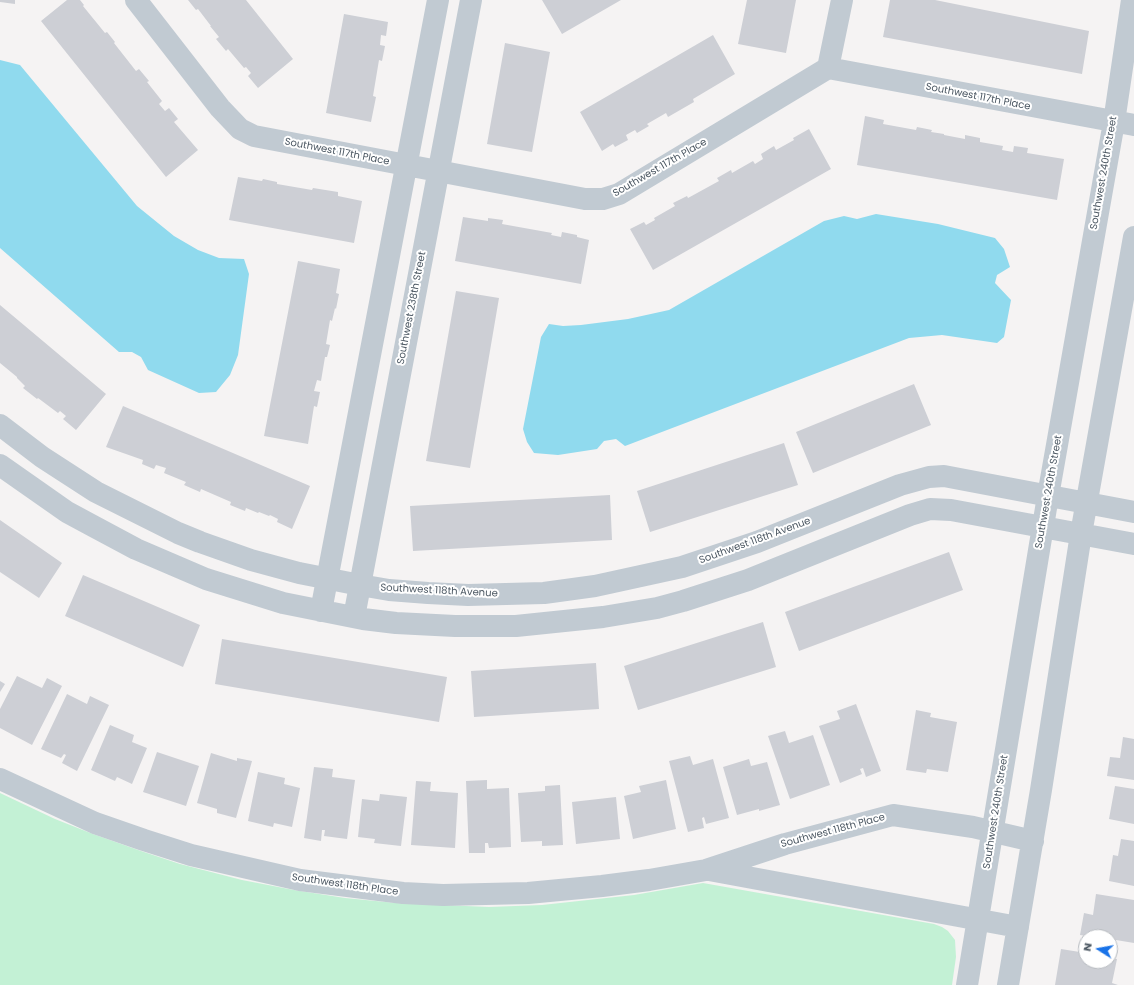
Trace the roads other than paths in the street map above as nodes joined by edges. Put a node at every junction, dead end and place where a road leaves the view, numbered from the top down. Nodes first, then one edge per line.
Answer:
1 (136, 0) edge
2 (438, 0) edge
3 (471, 0) edge
4 (842, 0) edge
5 (1132, 0) edge
6 (828, 68) junction
7 (1124, 123) edge
8 (406, 165) junction
9 (438, 171) junction
10 (1134, 237) edge
11 (0, 425) edge
12 (0, 465) edge
13 (1048, 496) junction
14 (1086, 503) junction
15 (1134, 512) edge
16 (1042, 527) junction
17 (1081, 534) junction
18 (1134, 544) edge
19 (327, 579) junction
20 (360, 585) junction
21 (321, 610) junction
22 (354, 617) junction
23 (0, 779) edge
24 (992, 832) junction
25 (1033, 841) junction
26 (785, 844) junction
27 (706, 870) junction
28 (793, 885) junction
29 (978, 920) junction
30 (1018, 927) junction
31 (967, 985) edge
32 (1008, 985) edge

1 - 8 street, Southwest 117th Place
2 - 8 street
3 - 9 street, Southwest 238th Street
4 - 6 street
5 - 7 street, Southwest 240th Street
6 - 7 street, Southwest 117th Place
6 - 9 street, Southwest 117th Place
7 - 13 street, Southwest 240th Street
8 - 9 street, Southwest 117th Place
8 - 19 street
9 - 20 street, Southwest 238th Street
10 - 14 street
11 - 19 street, Southwest 118th Avenue
12 - 21 street
13 - 14 street, Southwest 118th Avenue
13 - 16 street, Southwest 240th Street
13 - 20 street, Southwest 118th Avenue
14 - 15 street, Southwest 118th Avenue
14 - 17 street
16 - 17 street
16 - 22 street
16 - 24 street, Southwest 240th Street
17 - 18 street
17 - 25 street
19 - 20 street, Southwest 118th Avenue
19 - 21 street
20 - 22 street, Southwest 238th Street
21 - 22 street
23 - 27 street, Southwest 118th Place
24 - 25 street, Southwest 118th Place
24 - 26 street, Southwest 118th Place
24 - 29 street, Southwest 240th Street
25 - 30 street
26 - 27 street, Southwest 118th Place
26 - 28 street
27 - 28 street, Southwest 118th Place
28 - 29 street, Southwest 118th Place
29 - 30 street, Southwest 118th Place
29 - 31 street, Southwest 240th Street
30 - 32 street

